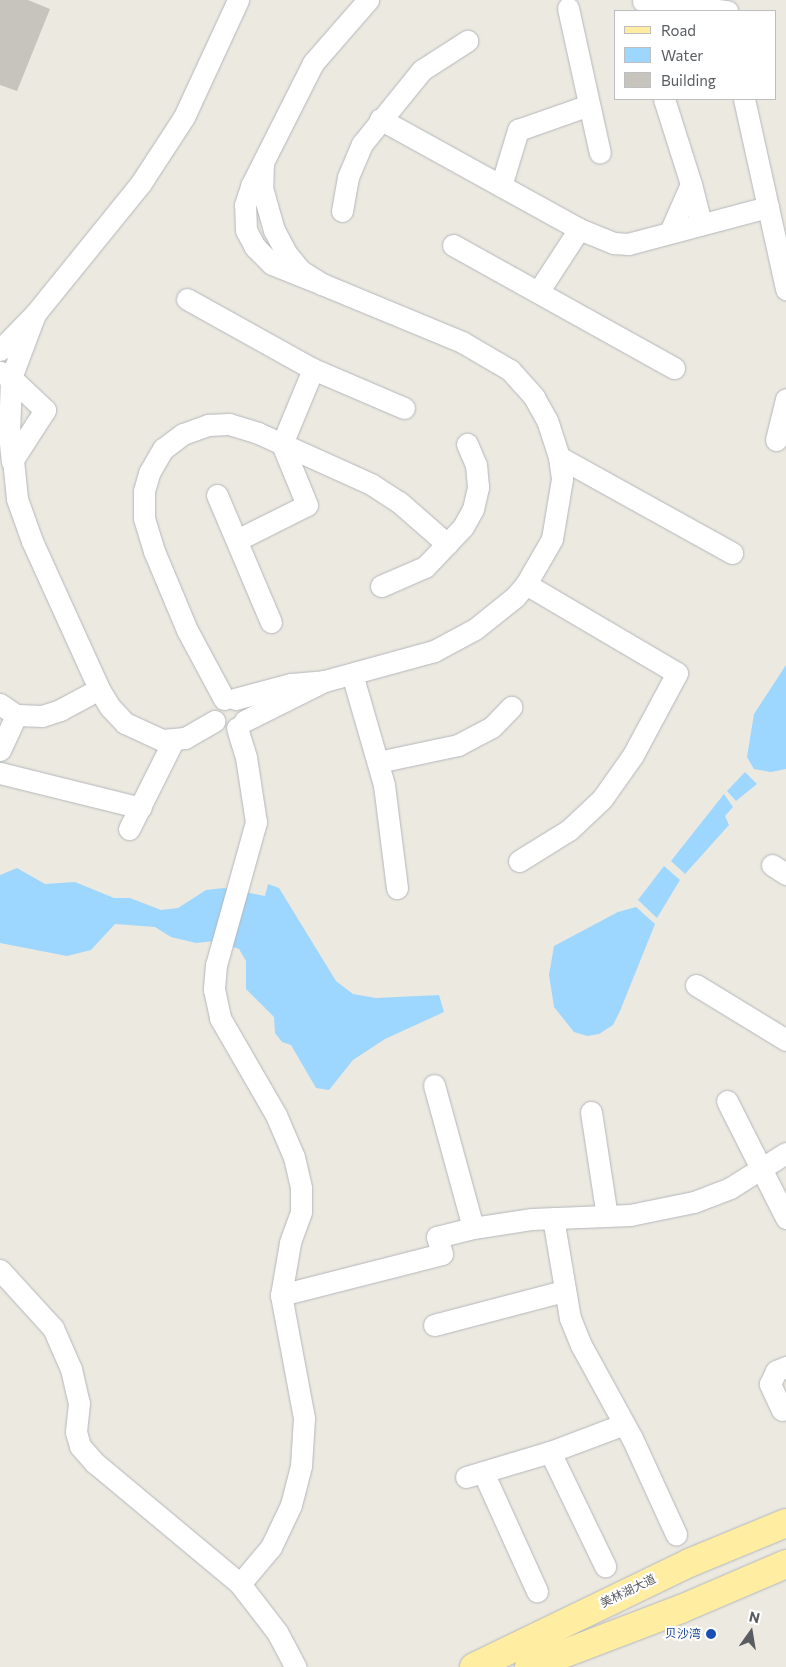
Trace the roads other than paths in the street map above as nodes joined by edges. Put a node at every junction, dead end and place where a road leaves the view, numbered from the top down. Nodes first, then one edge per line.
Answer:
1 (238, 0) edge
2 (368, 0) edge
3 (643, 0) edge
4 (568, 8) dead end
5 (719, 10) edge
6 (467, 41) dead end
7 (664, 100) edge
8 (744, 100) edge
9 (589, 105) junction
10 (380, 119) junction
11 (600, 153) dead end
12 (691, 184) junction
13 (501, 186) junction
14 (768, 207) junction
15 (342, 211) dead end
16 (701, 223) junction
17 (579, 229) junction
18 (670, 232) junction
19 (453, 245) dead end
20 (786, 289) edge
21 (538, 292) junction
22 (187, 299) dead end
23 (36, 314) junction
24 (0, 350) edge
25 (674, 368) dead end
26 (312, 370) junction
27 (6, 375) edge
28 (786, 399) edge
29 (404, 408) dead end
30 (776, 440) dead end
31 (282, 444) junction
32 (467, 444) dead end
33 (559, 457) junction
34 (13, 460) junction
35 (217, 495) dead end
36 (236, 540) junction
37 (447, 544) junction
38 (732, 553) dead end
39 (526, 584) junction
40 (381, 586) dead end
41 (271, 622) dead end
42 (352, 674) junction
43 (324, 681) junction
44 (99, 689) junction
45 (230, 699) junction
46 (511, 707) dead end
47 (8, 709) edge
48 (215, 721) junction
49 (240, 724) junction
50 (173, 741) junction
51 (0, 750) edge
52 (378, 762) junction
53 (0, 773) edge
54 (141, 808) junction
55 (129, 828) dead end
56 (519, 861) dead end
57 (397, 888) dead end
58 (696, 985) dead end
59 (786, 1040) edge
60 (434, 1085) dead end
61 (727, 1101) dead end
62 (590, 1112) dead end
63 (786, 1153) edge
64 (760, 1171) junction
65 (782, 1212) edge
66 (607, 1216) junction
67 (553, 1218) junction
68 (473, 1228) junction
69 (786, 1228) edge
70 (0, 1270) edge
71 (564, 1291) junction
72 (281, 1295) junction
73 (434, 1325) dead end
74 (786, 1367) edge
75 (782, 1410) dead end
76 (624, 1424) junction
77 (550, 1452) junction
78 (786, 1523) edge
79 (676, 1534) dead end
80 (786, 1564) edge
81 (605, 1566) dead end
82 (240, 1584) junction
83 (537, 1591) dead end
84 (296, 1667) edge
85 (474, 1667) edge
86 (529, 1667) edge

1 - 23 street
2 - 33 street
3 - 5 street
4 - 9 street
6 - 10 street
7 - 12 street
8 - 14 street
9 - 11 street
9 - 13 street
10 - 13 street
10 - 15 street
12 - 16 street
12 - 18 street
13 - 17 street
14 - 16 street
14 - 20 street
16 - 18 street
17 - 18 street
17 - 21 street
19 - 21 street
21 - 25 street
22 - 26 street
23 - 24 street
23 - 27 street
26 - 29 street
26 - 31 street
27 - 34 street
27 - 34 street
28 - 30 street
31 - 36 street
31 - 37 street
31 - 45 street
32 - 37 street
33 - 38 street
33 - 39 street
34 - 44 street
35 - 36 street
36 - 41 street
37 - 40 street
39 - 42 street
39 - 56 street
42 - 43 street
42 - 52 street
43 - 45 street
43 - 49 street
44 - 47 street
44 - 50 street
45 - 48 street
45 - 49 street
46 - 52 street
47 - 51 street
48 - 49 street
48 - 50 street
49 - 72 street
50 - 54 street
52 - 57 street
53 - 54 street
54 - 55 street
58 - 59 street
60 - 68 street
61 - 64 street
62 - 66 street
63 - 64 street
64 - 65 street
64 - 66 street
65 - 69 street
66 - 67 street
67 - 68 street
67 - 71 street
68 - 72 street
70 - 82 street
71 - 73 street
71 - 76 street
72 - 82 street
74 - 75 street
76 - 77 street
76 - 79 street
77 - 81 street
77 - 83 street
78 - 85 main road, 美林湖大道
80 - 86 main road
82 - 84 street

